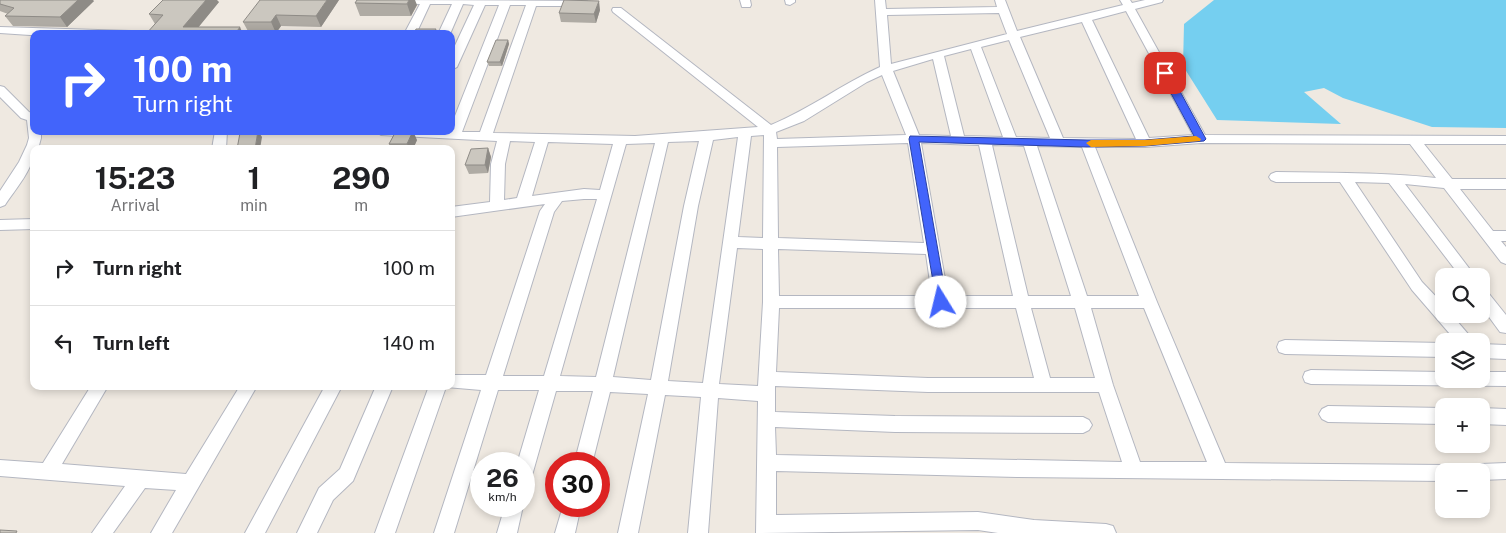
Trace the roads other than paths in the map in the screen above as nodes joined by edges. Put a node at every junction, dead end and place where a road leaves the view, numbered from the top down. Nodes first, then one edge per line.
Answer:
1 (387, 0) edge
2 (427, 0) edge
3 (533, 0) edge
4 (1158, 0) edge
5 (459, 1) edge
6 (481, 1) edge
7 (506, 1) junction
8 (593, 3) edge
9 (1127, 3) edge
10 (1002, 5) edge
11 (881, 6) edge
12 (617, 10) dead end
13 (1085, 17) junction
14 (0, 30) edge
15 (412, 30) edge
16 (446, 30) edge
17 (30, 32) edge
18 (1013, 35) junction
19 (975, 45) junction
20 (470, 46) edge
21 (938, 54) junction
22 (455, 63) edge
23 (886, 69) junction
24 (0, 90) edge
25 (14, 105) junction
26 (0, 112) edge
27 (30, 117) edge
28 (455, 129) edge
29 (744, 133) junction
30 (454, 135) edge
31 (485, 136) junction
32 (708, 136) junction
33 (770, 136) junction
34 (504, 137) junction
35 (543, 137) junction
36 (662, 139) junction
37 (914, 139) junction
38 (1201, 139) junction
39 (621, 140) junction
40 (959, 140) junction
41 (984, 140) junction
42 (1414, 140) junction
43 (1506, 140) edge
44 (1011, 141) junction
45 (1029, 142) junction
46 (1059, 143) junction
47 (1087, 143) junction
48 (1145, 143) junction
49 (30, 151) edge
50 (1276, 177) dead end
51 (1344, 177) junction
52 (1393, 178) junction
53 (1449, 184) junction
54 (1506, 184) edge
55 (605, 195) junction
56 (558, 197) junction
57 (0, 202) edge
58 (523, 202) junction
59 (497, 205) junction
60 (455, 211) edge
61 (30, 224) edge
62 (0, 225) edge
63 (1488, 236) junction
64 (1506, 236) edge
65 (730, 242) junction
66 (771, 244) junction
67 (932, 249) junction
68 (1506, 258) edge
69 (1462, 268) edge
70 (771, 302) junction
71 (941, 302) junction
72 (1022, 302) junction
73 (1081, 302) junction
74 (1149, 302) junction
75 (1490, 306) edge
76 (1506, 327) edge
77 (1459, 333) edge
78 (1285, 347) dead end
79 (1435, 350) edge
80 (1490, 351) edge
81 (1506, 352) edge
82 (1311, 377) dead end
83 (1435, 379) edge
84 (1490, 379) edge
85 (1506, 379) edge
86 (455, 382) edge
87 (494, 382) junction
88 (549, 382) junction
89 (604, 384) junction
90 (1044, 385) junction
91 (1105, 385) junction
92 (767, 386) junction
93 (658, 388) junction
94 (98, 390) edge
95 (247, 390) edge
96 (332, 390) edge
97 (383, 390) edge
98 (437, 390) edge
99 (710, 391) junction
100 (1328, 414) dead end
101 (1435, 416) edge
102 (1490, 416) edge
103 (1506, 417) edge
104 (767, 419) junction
105 (1083, 425) dead end
106 (530, 452) edge
107 (586, 452) edge
108 (767, 463) junction
109 (0, 468) edge
110 (1134, 470) junction
111 (1219, 470) junction
112 (1506, 471) edge
113 (47, 472) junction
114 (1490, 472) edge
115 (1435, 473) edge
116 (141, 479) junction
117 (192, 483) junction
118 (511, 517) edge
119 (569, 517) edge
120 (766, 528) edge
121 (1035, 531) edge
122 (102, 533) edge
123 (161, 533) edge
124 (255, 533) edge
125 (307, 533) edge
126 (385, 533) edge
127 (444, 533) edge
128 (507, 533) edge
129 (565, 533) edge
130 (628, 533) edge
131 (698, 533) edge
132 (1106, 533) edge

1 - 2 street
2 - 5 street
2 - 15 street
3 - 7 street
3 - 8 street
3 - 31 street
4 - 9 street
5 - 6 street
5 - 16 street
6 - 7 street
6 - 20 street
7 - 20 street
9 - 13 street
9 - 38 street
10 - 11 street
10 - 18 street
11 - 23 street
12 - 33 street
13 - 18 street
13 - 48 street
14 - 17 street
18 - 19 street
18 - 46 street
19 - 21 street
19 - 44 street
20 - 22 street
20 - 28 street
21 - 23 street
21 - 40 street
23 - 33 street
23 - 37 street
24 - 25 street
25 - 26 street
25 - 27 street
29 - 32 street
29 - 33 street
29 - 65 street
30 - 31 street
31 - 34 street
32 - 36 street
32 - 93 street
33 - 37 street
33 - 66 street
34 - 35 street
34 - 59 street
35 - 39 street
35 - 58 street
36 - 39 street
36 - 89 street
37 - 40 street
37 - 67 street
38 - 42 street
38 - 48 street
39 - 55 street
40 - 41 street
41 - 44 street
41 - 72 street
42 - 43 street
42 - 53 street
44 - 45 street
45 - 46 street
45 - 73 street
46 - 47 street
47 - 48 street
47 - 74 street
49 - 57 street
50 - 51 street
51 - 52 street
51 - 77 street
52 - 53 street
52 - 69 street
53 - 54 street
53 - 63 street
55 - 56 street
55 - 88 street
56 - 58 street
56 - 87 street
58 - 59 street
59 - 60 street
61 - 62 street
63 - 64 street
63 - 68 street
65 - 66 street
65 - 99 street
66 - 67 street
66 - 70 street
67 - 71 street
70 - 71 street
70 - 92 street
71 - 72 street
72 - 73 street
72 - 90 street
73 - 74 street
73 - 91 street
74 - 111 street
75 - 76 street
78 - 79 street
80 - 81 street
82 - 83 street
84 - 85 street
86 - 87 street
87 - 88 street
87 - 127 street
88 - 89 street
88 - 106 street
89 - 93 street
89 - 107 street
90 - 91 street
90 - 92 street
91 - 110 street
92 - 99 street
92 - 104 street
93 - 99 street
93 - 130 street
94 - 113 street
95 - 117 street
96 - 124 street
97 - 125 street
98 - 126 street
99 - 131 street
100 - 101 street
102 - 103 street
104 - 105 street
104 - 108 street
108 - 110 street
108 - 120 street
109 - 113 street
110 - 111 street
111 - 115 street
112 - 114 street
113 - 116 street
116 - 117 street
116 - 122 street
117 - 123 street
118 - 128 street
119 - 129 street
120 - 121 street
121 - 132 street

